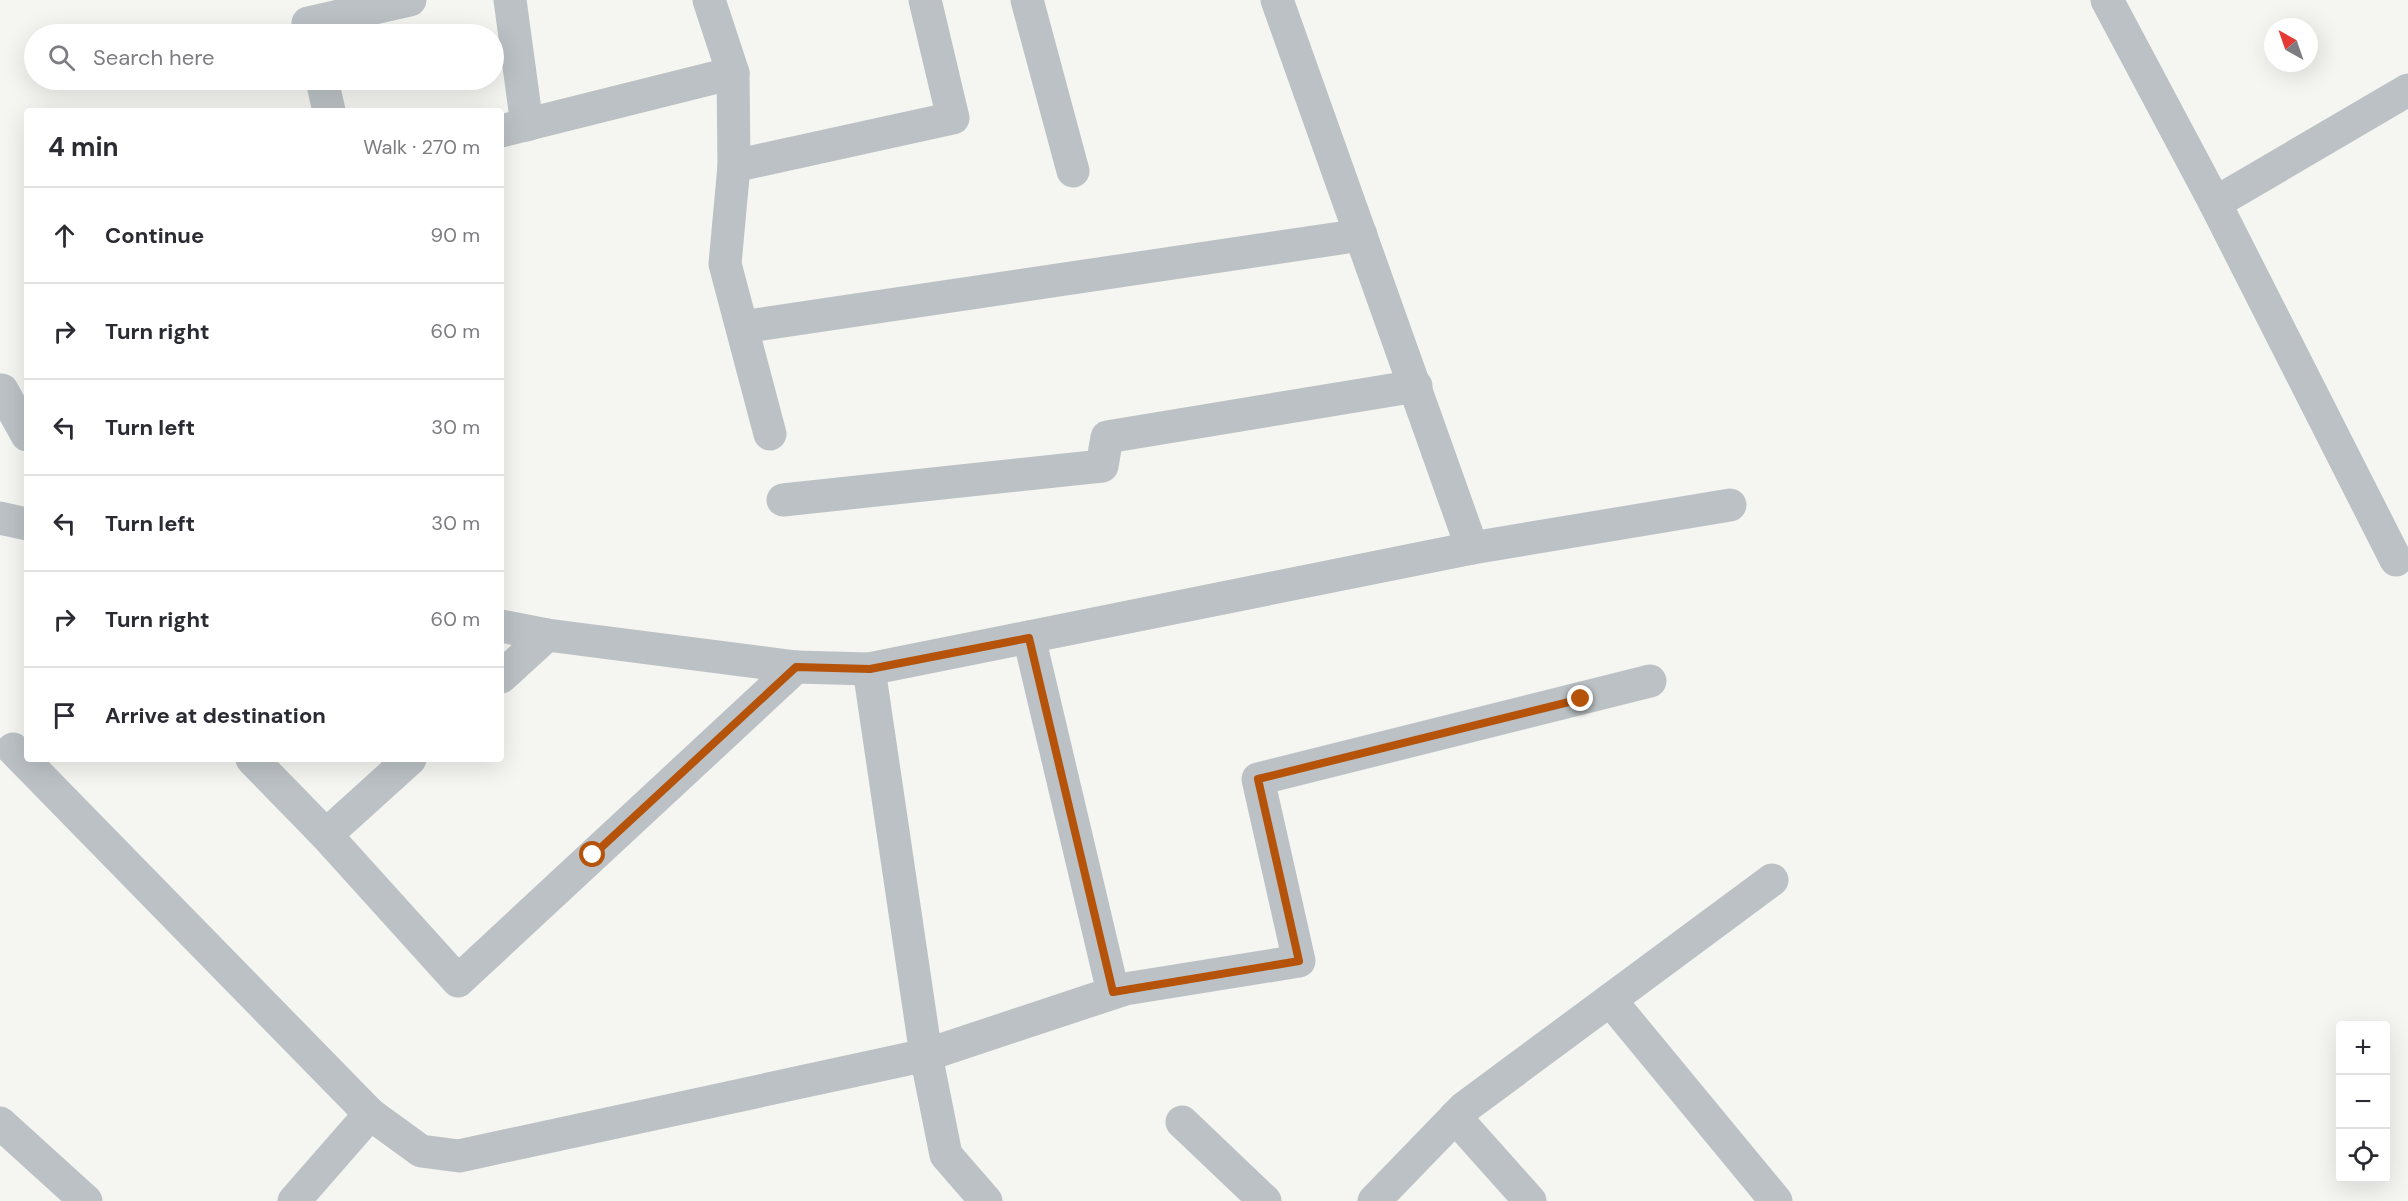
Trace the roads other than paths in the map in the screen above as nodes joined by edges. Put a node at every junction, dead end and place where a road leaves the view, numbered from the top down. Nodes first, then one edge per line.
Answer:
1 (410, 0) edge
2 (510, 0) edge
3 (709, 0) edge
4 (926, 0) edge
5 (1027, 0) edge
6 (1276, 0) edge
7 (2107, 0) edge
8 (308, 24) edge
9 (734, 74) junction
10 (324, 90) edge
11 (2408, 90) edge
12 (328, 108) edge
13 (514, 128) edge
14 (734, 166) junction
15 (1073, 171) dead end
16 (2215, 203) junction
17 (1361, 235) junction
18 (742, 327) junction
19 (1416, 386) junction
20 (2, 390) dead end
21 (24, 430) edge
22 (770, 434) dead end
23 (783, 500) dead end
24 (1730, 505) dead end
25 (0, 518) edge
26 (24, 523) edge
27 (1472, 548) junction
28 (2396, 560) dead end
29 (504, 627) edge
30 (547, 636) junction
31 (1029, 638) junction
32 (796, 667) junction
33 (870, 669) junction
34 (504, 674) edge
35 (1650, 681) dead end
36 (13, 748) edge
37 (24, 759) edge
38 (27, 762) edge
39 (255, 762) edge
40 (407, 762) edge
41 (326, 835) junction
42 (1772, 880) dead end
43 (1113, 992) junction
44 (1610, 1000) junction
45 (926, 1055) junction
46 (370, 1114) junction
47 (1455, 1117) junction
48 (1182, 1122) dead end
49 (0, 1123) edge
50 (86, 1201) edge
51 (294, 1201) edge
52 (986, 1201) edge
53 (1265, 1201) edge
54 (1374, 1201) edge
55 (1530, 1201) edge
56 (1776, 1201) edge

1 - 8 street
2 - 13 street
3 - 9 street
4 - 14 street
5 - 15 street
6 - 17 street
7 - 16 street
9 - 13 street
9 - 14 street
10 - 12 street
11 - 16 street
14 - 18 street
16 - 28 street
17 - 18 street
17 - 19 street
18 - 22 street
19 - 23 street
19 - 27 street
20 - 21 street
24 - 27 street
25 - 26 street
27 - 31 street
29 - 30 street
30 - 32 street
30 - 34 street
31 - 33 street
31 - 43 street
32 - 33 street
32 - 41 street
33 - 45 street
35 - 43 street
36 - 37 street
38 - 46 street
39 - 41 street
40 - 41 street
42 - 44 street
43 - 45 street
44 - 47 street
44 - 56 street
45 - 46 street
45 - 52 street
46 - 51 street
47 - 54 street
47 - 55 street
48 - 53 street
49 - 50 street

